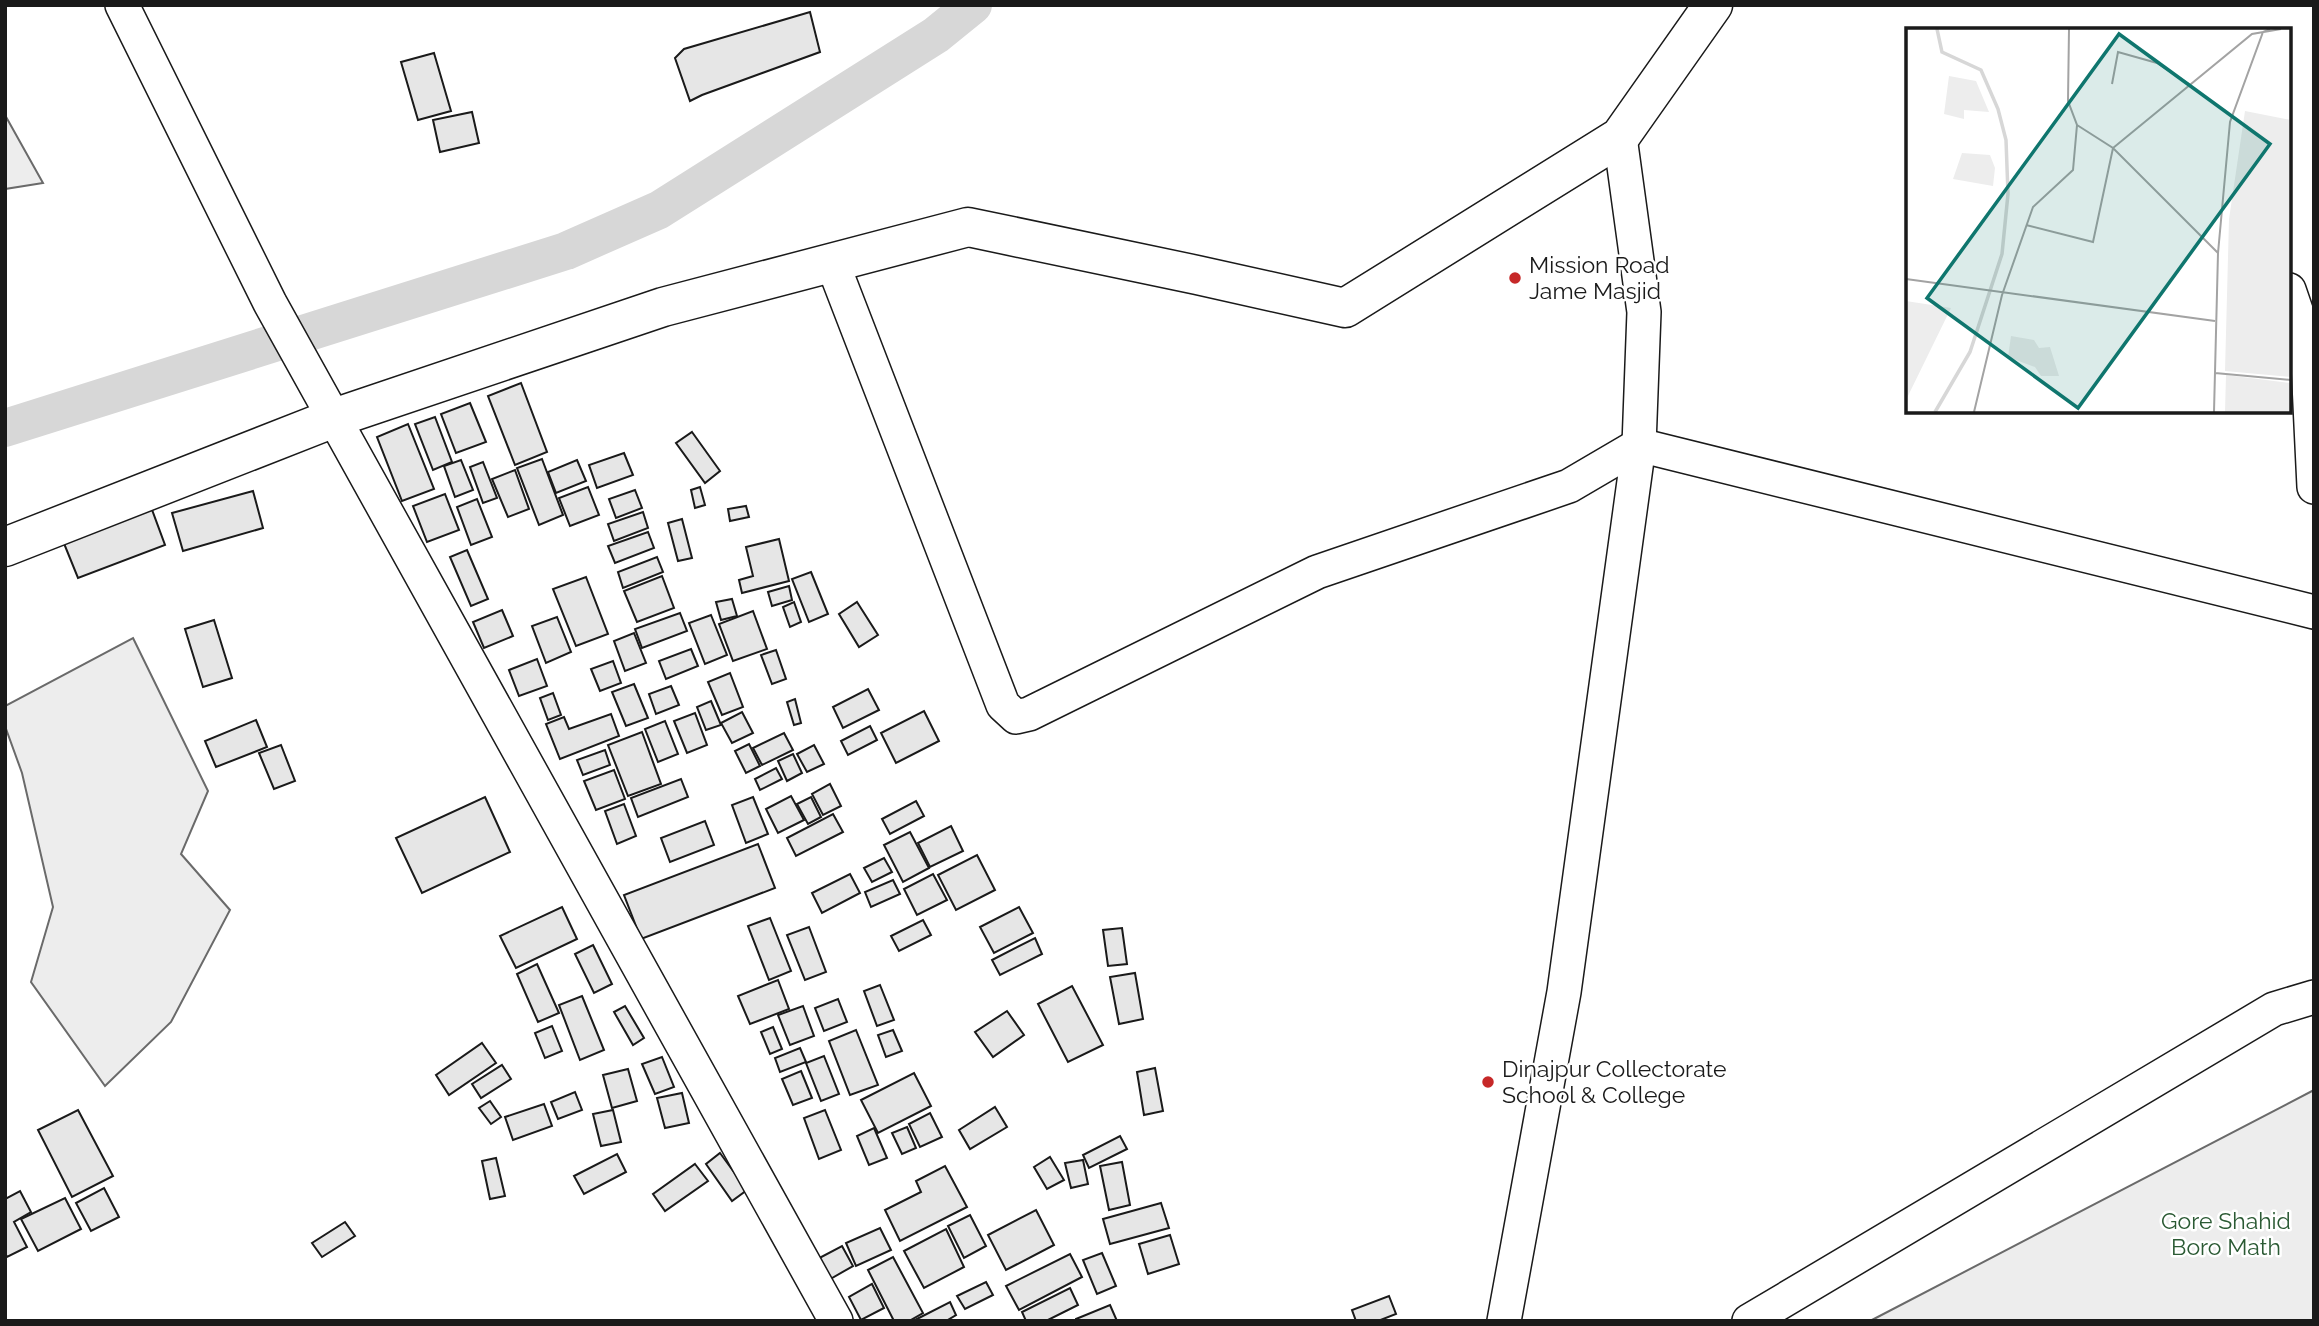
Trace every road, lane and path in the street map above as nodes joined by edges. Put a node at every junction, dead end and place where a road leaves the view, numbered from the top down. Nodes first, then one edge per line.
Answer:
1 (122, 5) edge
2 (1713, 5) edge
3 (1620, 137) junction
4 (832, 262) junction
5 (2291, 296) edge
6 (334, 418) junction
7 (1639, 445) junction
8 (2314, 487) edge
9 (5, 547) edge
10 (2314, 612) edge
11 (2314, 997) edge
12 (836, 1321) edge
13 (1504, 1321) edge
14 (1749, 1321) edge

1 - 6 street
2 - 3 street
3 - 4 street
3 - 7 street
4 - 6 street
4 - 7 street
5 - 8 street
6 - 9 street
6 - 12 street
7 - 10 street
7 - 13 street
11 - 14 street

